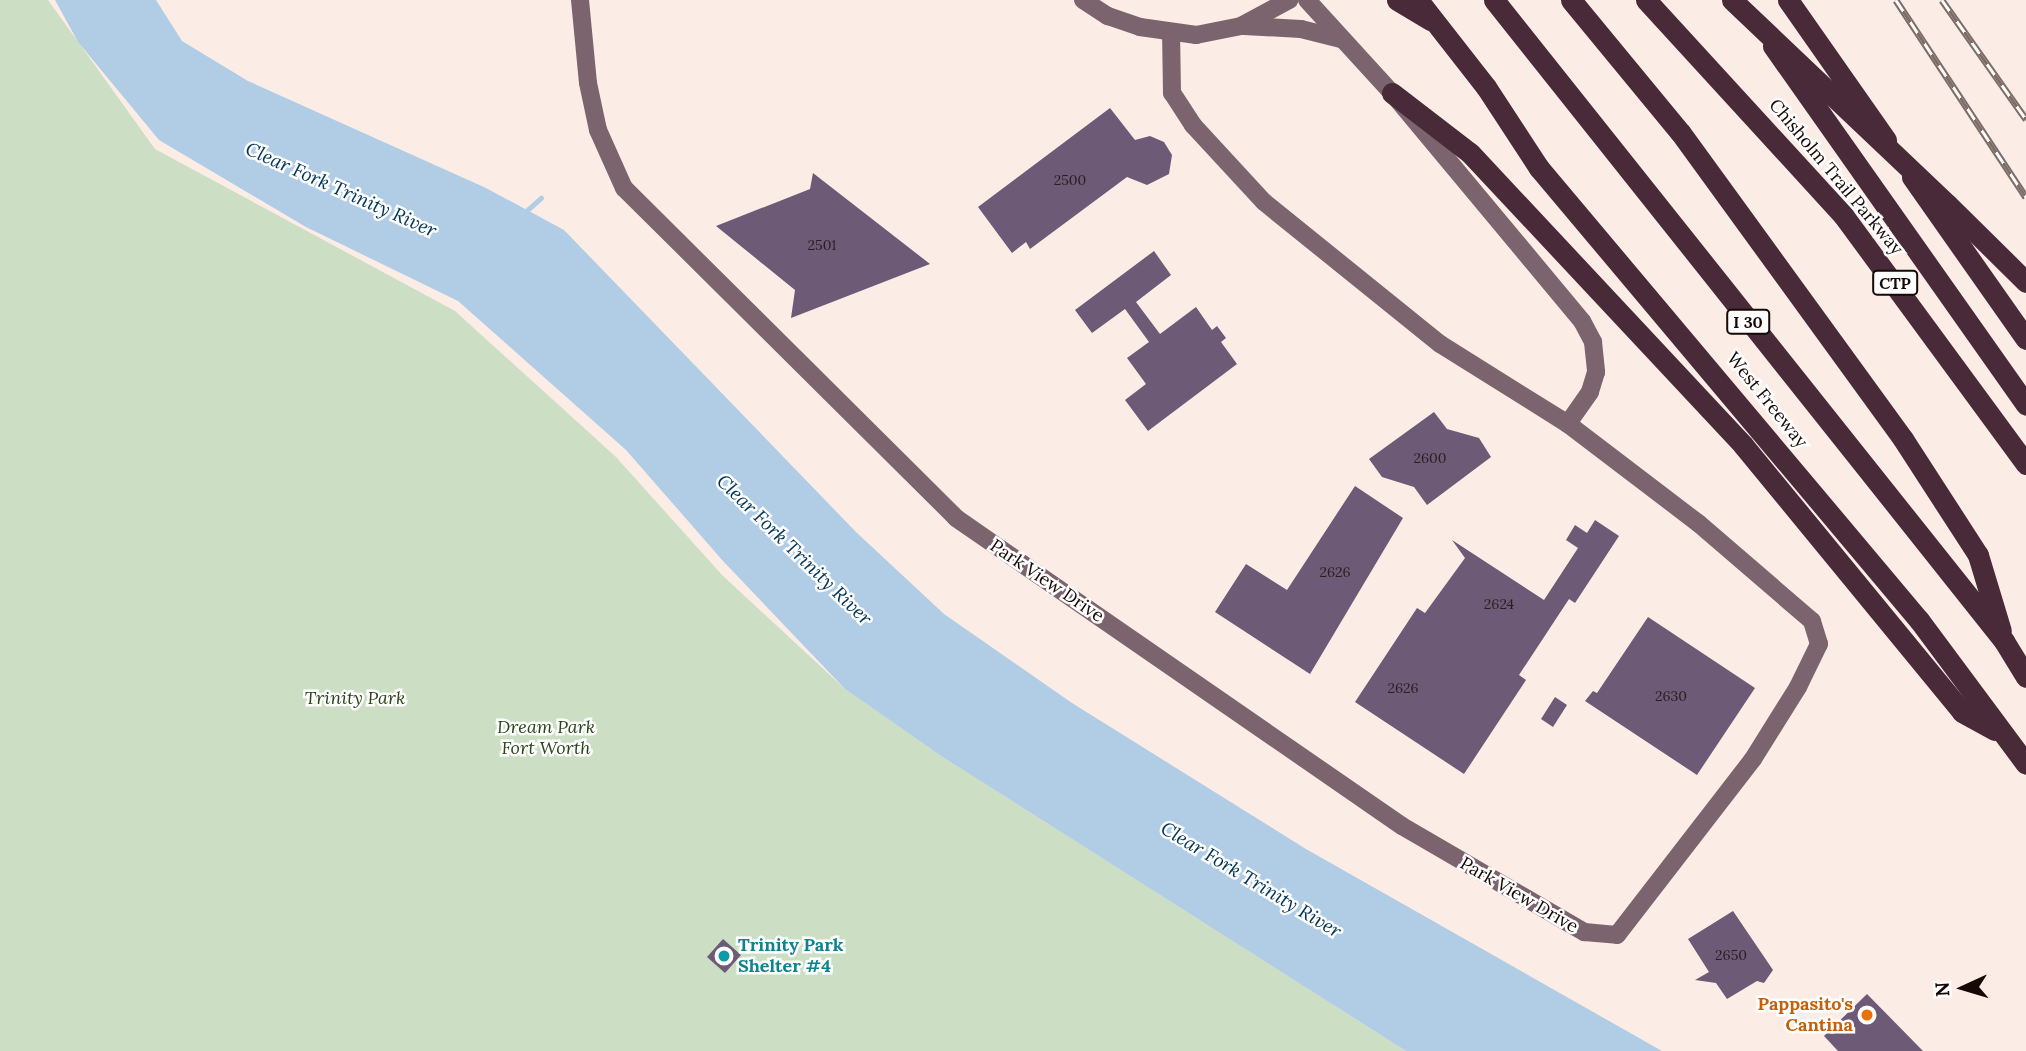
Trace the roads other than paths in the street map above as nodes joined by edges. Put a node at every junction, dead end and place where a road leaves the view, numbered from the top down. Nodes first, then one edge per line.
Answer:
1 (580, 0) edge
2 (1083, 0) edge
3 (1289, 0) edge
4 (1307, 0) edge
5 (1396, 0) edge
6 (1418, 0) edge
7 (1494, 0) edge
8 (1571, 0) edge
9 (1646, 0) edge
10 (1732, 0) edge
11 (1740, 0) edge
12 (1788, 0) edge
13 (1437, 24) junction
14 (1241, 26) junction
15 (1171, 32) junction
16 (1342, 40) junction
17 (1392, 93) junction
18 (2026, 282) edge
19 (2026, 339) edge
20 (2026, 405) edge
21 (1567, 424) junction
22 (2026, 464) edge
23 (2004, 641) junction
24 (2026, 677) edge
25 (2003, 735) junction
26 (2026, 764) edge

1 - 21 street, Park View Drive
2 - 15 street
3 - 14 street
4 - 16 street
5 - 13 highway
6 - 13 highway, West Freeway
7 - 23 highway, West Freeway / I 30
8 - 23 highway
9 - 22 highway, Chisholm Trail Parkway / CTP
10 - 18 highway, bridge
11 - 20 highway
12 - 19 highway
13 - 25 highway, West Freeway
14 - 15 street
14 - 16 street
15 - 21 street, Park View Drive
16 - 17 street
17 - 21 street
17 - 25 highway
23 - 24 highway, West Freeway / I 30
25 - 26 highway, West Freeway

